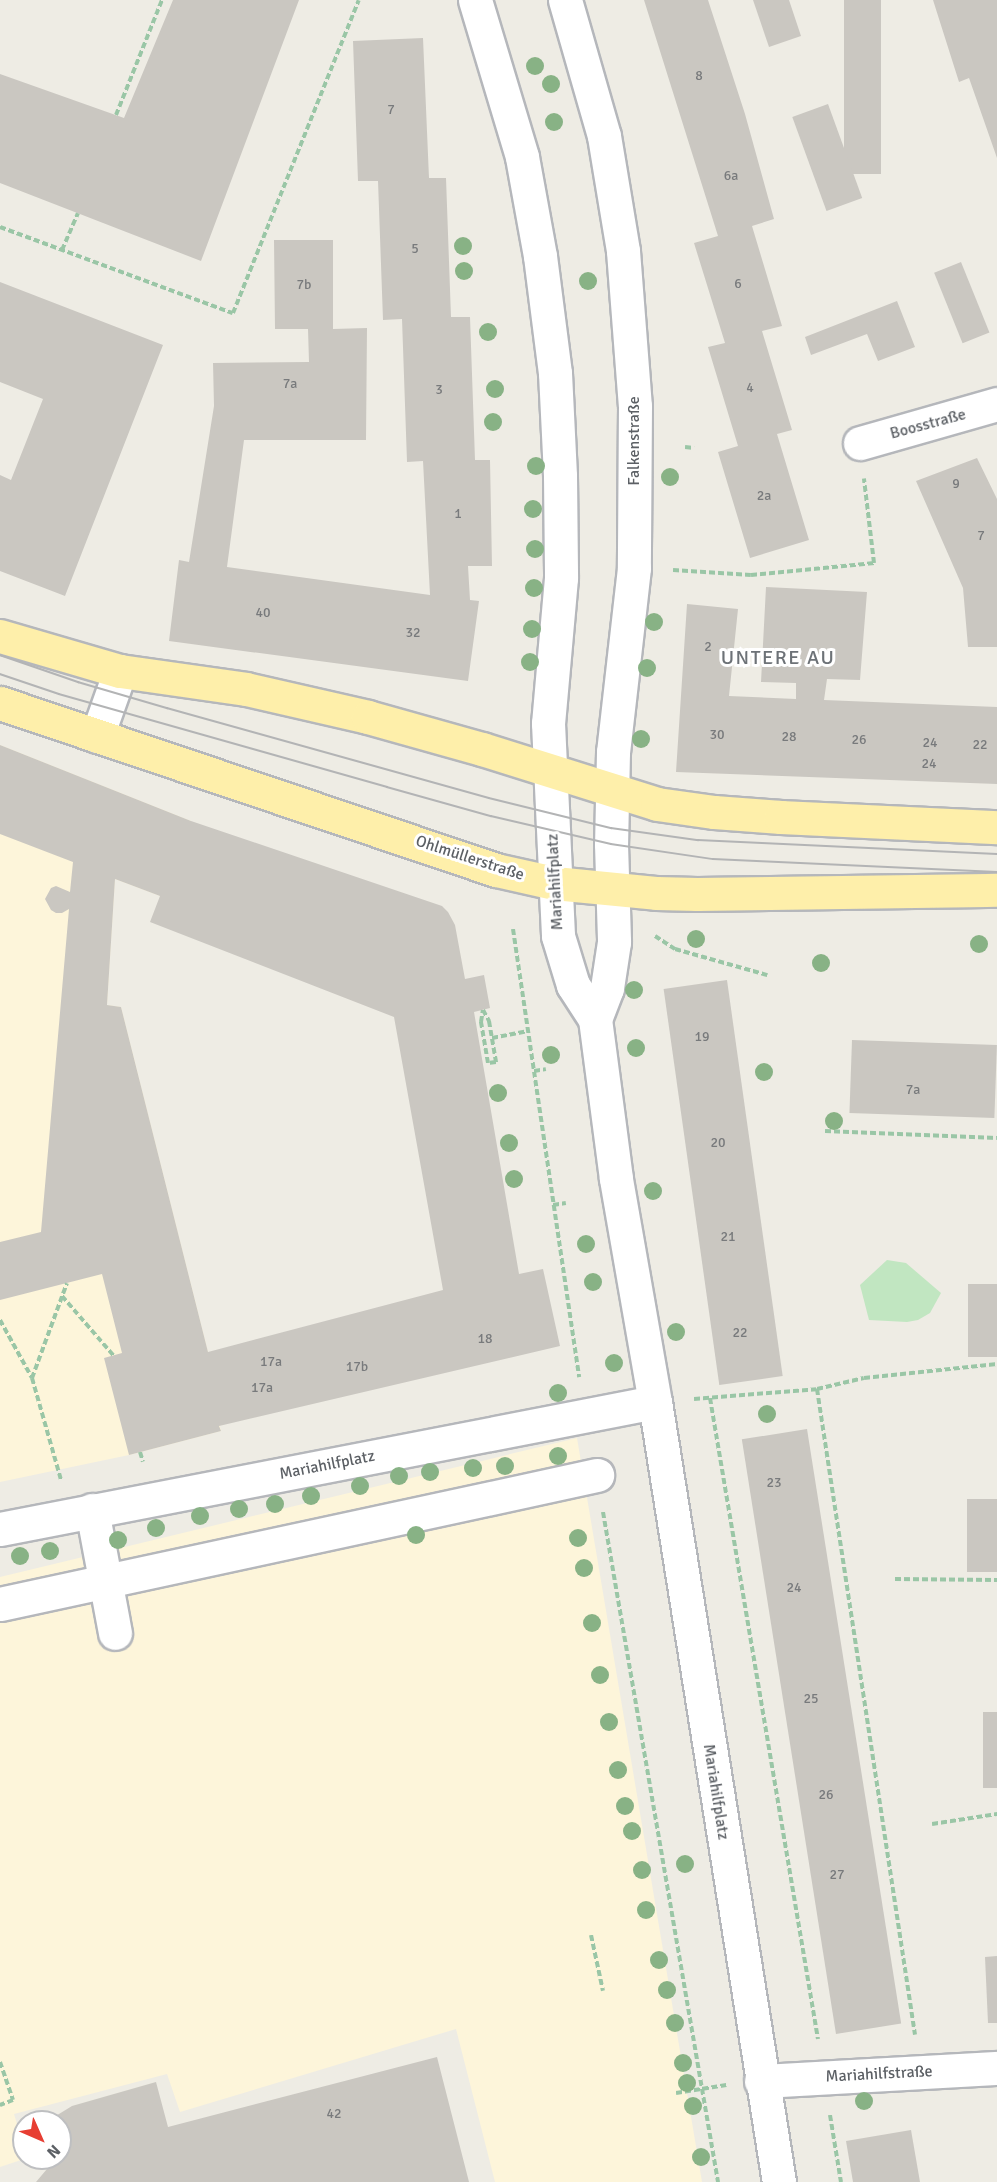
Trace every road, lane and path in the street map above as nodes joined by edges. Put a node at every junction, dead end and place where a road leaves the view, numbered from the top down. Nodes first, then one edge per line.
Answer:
1 (162, 0) edge
2 (359, 0) edge
3 (475, 0) edge
4 (565, 0) edge
5 (116, 115) dead end
6 (78, 213) dead end
7 (0, 227) edge
8 (62, 250) junction
9 (996, 407) edge
10 (860, 443) joint
11 (685, 447) dead end
12 (694, 448) dead end
13 (634, 568) junction
14 (0, 636) edge
15 (120, 670) junction
16 (0, 703) edge
17 (97, 736) junction
18 (551, 772) junction
19 (612, 791) junction
20 (997, 827) edge
21 (554, 883) junction
22 (611, 888) junction
23 (997, 890) edge
24 (513, 929) dead end
25 (655, 936) dead end
26 (767, 975) dead end
27 (595, 1019) junction
28 (528, 1031) junction
29 (492, 1038) junction
30 (546, 1069) dead end
31 (534, 1071) junction
32 (825, 1131) dead end
33 (997, 1138) edge
34 (566, 1203) dead end
35 (554, 1205) junction
36 (67, 1283) dead end
37 (62, 1296) junction
38 (0, 1320) edge
39 (114, 1356) dead end
40 (997, 1364) edge
41 (32, 1378) junction
42 (817, 1389) junction
43 (710, 1398) junction
44 (655, 1402) junction
45 (585, 1416) junction
46 (597, 1475) joint
47 (81, 1513) junction
48 (0, 1529) edge
49 (895, 1579) dead end
50 (997, 1580) edge
51 (105, 1583) junction
52 (0, 1604) edge
53 (115, 1633) dead end
54 (997, 1814) edge
55 (932, 1824) dead end
56 (591, 1935) dead end
57 (603, 1990) dead end
58 (0, 2062) edge
59 (997, 2068) edge
60 (920, 2072) junction
61 (824, 2077) junction
62 (761, 2081) junction
63 (702, 2088) junction
64 (676, 2092) dead end
65 (0, 2105) edge
66 (718, 2182) edge
67 (779, 2182) edge
68 (841, 2182) edge

1 - 5 path
2 - 8 path
3 - 18 street
4 - 13 street, Falkenstraße
6 - 8 path
7 - 8 path
9 - 10 street, Boosstraße
10 - 13 path
11 - 12 path
13 - 19 street, Falkenstraße
14 - 15 main road
15 - 17 street
15 - 18 main road
16 - 17 main road, Ohlmüllerstraße
17 - 21 main road, Ohlmüllerstraße
18 - 19 main road
18 - 21 street, Mariahilfplatz
19 - 20 main road
19 - 22 street, Falkenstraße
21 - 22 main road, Ohlmüllerstraße
21 - 27 street, Mariahilfplatz
22 - 23 main road, Ohlmüllerstraße
22 - 27 street, Mariahilfplatz
24 - 28 path
25 - 26 path
27 - 44 street, Mariahilfplatz
28 - 29 path
28 - 31 path
29 - 29 path
30 - 31 path
31 - 35 path
32 - 33 path
34 - 35 path
35 - 45 path
36 - 37 path
37 - 39 path
37 - 41 path
38 - 41 path
40 - 42 path
41 - 47 path
42 - 43 path
42 - 60 path
43 - 44 path
43 - 61 path
44 - 45 street, Mariahilfplatz
44 - 62 street, Mariahilfplatz
45 - 47 street, Mariahilfplatz
46 - 51 street
46 - 63 path
47 - 48 street, Mariahilfplatz
47 - 51 street
49 - 50 path
51 - 52 street
51 - 53 street
54 - 55 path
56 - 57 path
58 - 65 path
59 - 60 street, Mariahilfstraße
60 - 61 street, Mariahilfstraße
61 - 62 street, Mariahilfstraße
61 - 68 path
62 - 63 path
62 - 67 street, Mariahilfplatz
63 - 64 path
63 - 66 path

